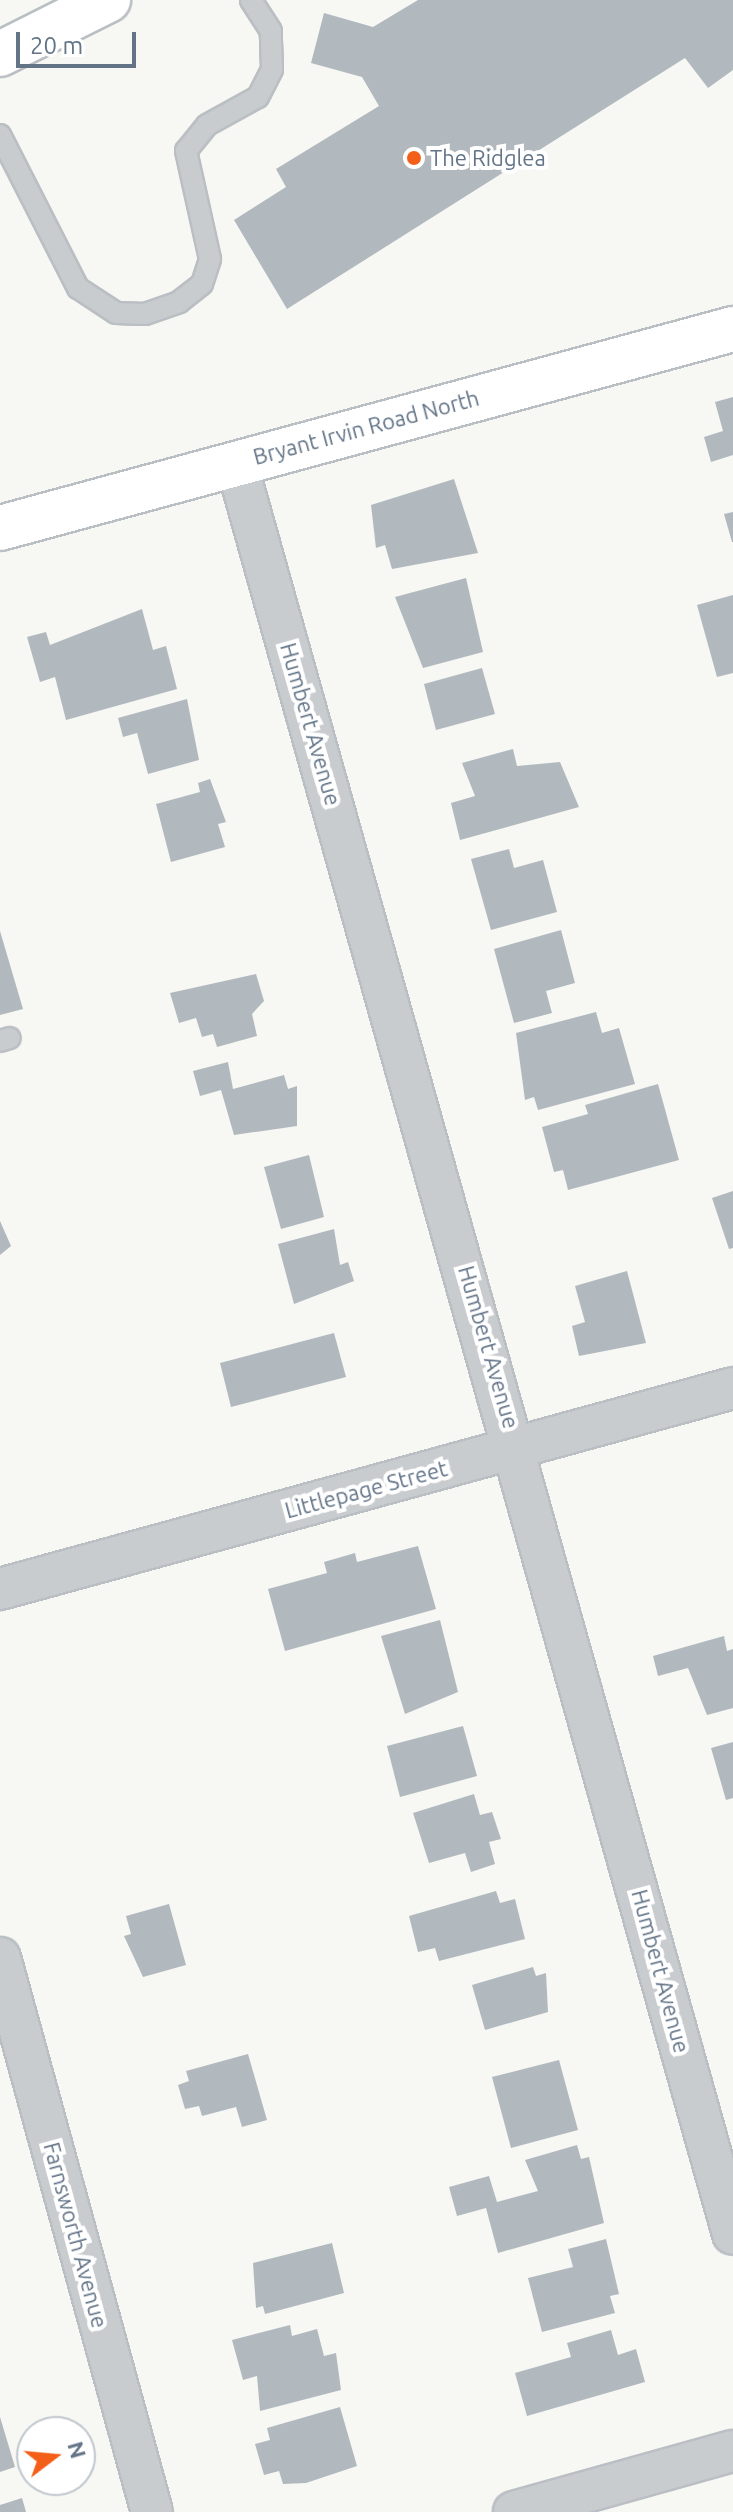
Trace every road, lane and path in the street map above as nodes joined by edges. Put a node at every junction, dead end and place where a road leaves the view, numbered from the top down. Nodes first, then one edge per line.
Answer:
1 (108, 0) edge
2 (251, 0) edge
3 (0, 54) edge
4 (0, 135) edge
5 (733, 329) edge
6 (236, 462) junction
7 (0, 528) edge
8 (733, 1388) edge
9 (518, 1447) junction
10 (0, 1589) edge
11 (0, 1958) edge
12 (733, 2234) edge
13 (733, 2451) edge
14 (152, 2512) edge
15 (514, 2512) edge

1 - 3 main road
2 - 4 lane
5 - 6 main road, Bryant Irvin Road North
6 - 7 main road, Bryant Irvin Road North
6 - 9 street, Humbert Avenue
8 - 9 street, Littlepage Street
9 - 10 street, Littlepage Street
9 - 12 street, Humbert Avenue
11 - 14 street, Farnsworth Avenue
13 - 15 street

